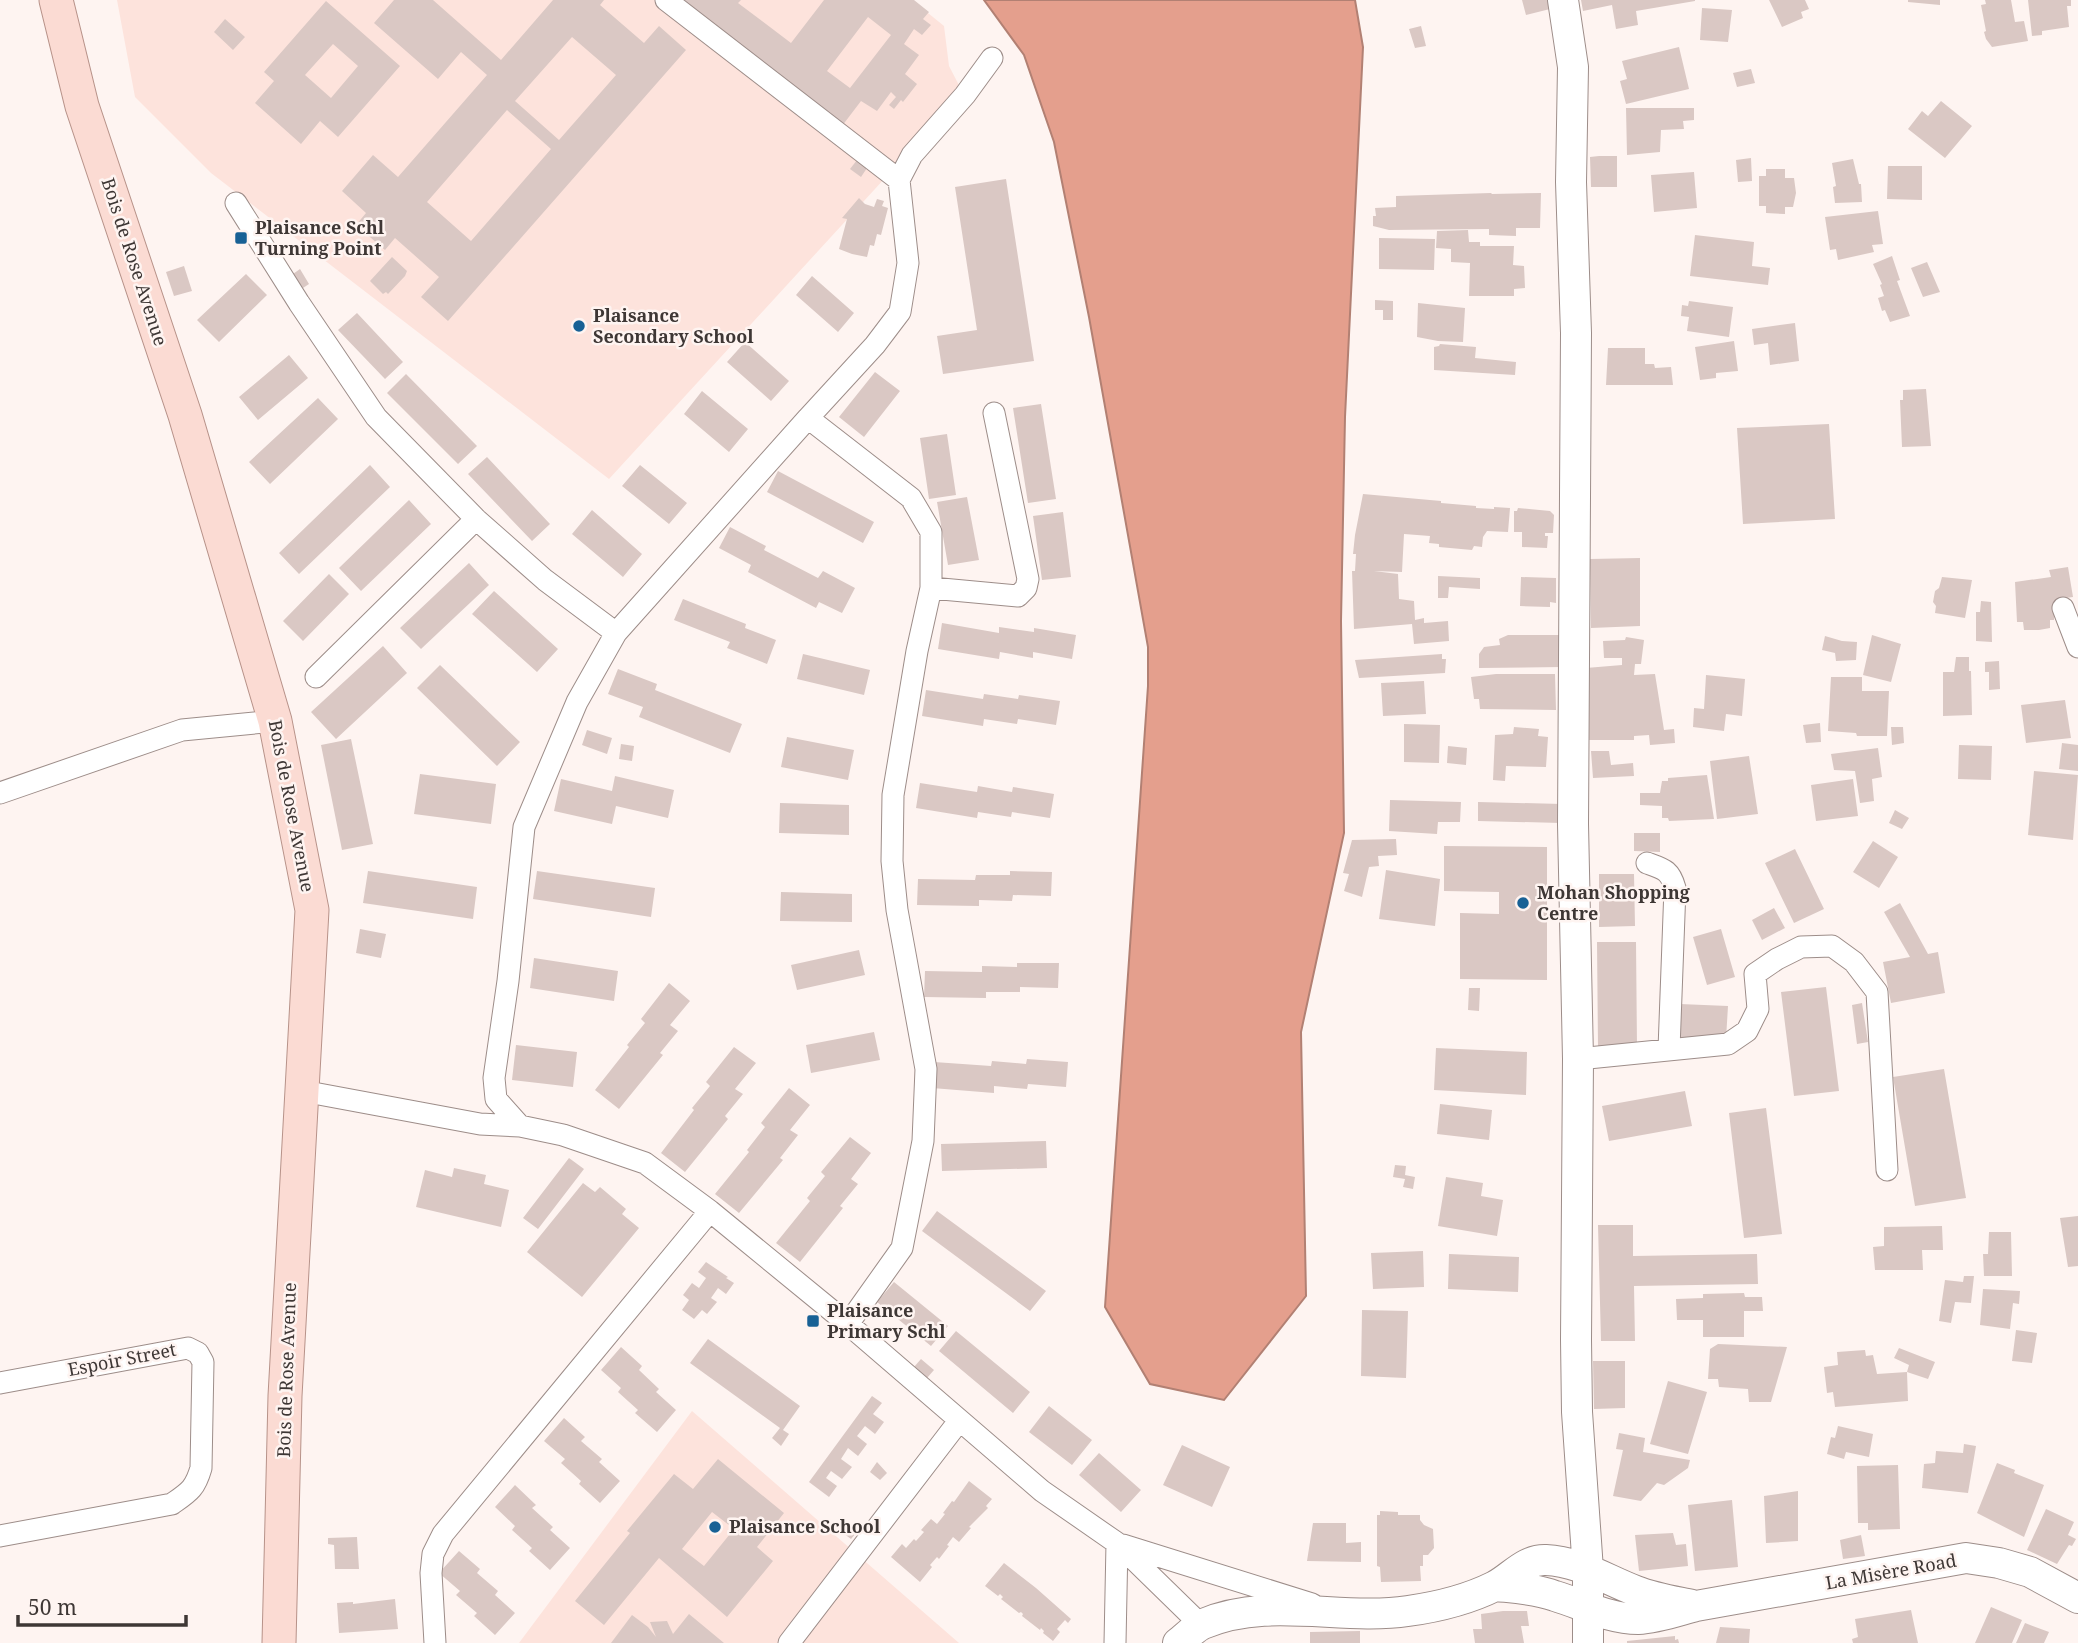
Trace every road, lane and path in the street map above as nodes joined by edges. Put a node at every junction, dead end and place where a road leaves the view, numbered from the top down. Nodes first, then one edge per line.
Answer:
1 (56, 0) edge
2 (666, 0) edge
3 (1563, 0) edge
4 (992, 58) dead end
5 (899, 180) junction
6 (236, 203) dead end
7 (995, 413) dead end
8 (808, 418) junction
9 (476, 519) junction
10 (931, 587) junction
11 (2063, 608) dead end
12 (616, 633) junction
13 (2078, 647) edge
14 (316, 677) dead end
15 (275, 721) junction
16 (0, 793) edge
17 (1647, 863) dead end
18 (1668, 1049) junction
19 (1578, 1059) junction
20 (308, 1092) dead end
21 (520, 1126) junction
22 (1887, 1170) dead end
23 (710, 1211) junction
24 (848, 1324) junction
25 (0, 1383) edge
26 (960, 1421) junction
27 (0, 1536) edge
28 (1117, 1544) junction
29 (1577, 1567) junction
30 (1496, 1586) junction
31 (2078, 1598) edge
32 (1577, 1605) junction
33 (1696, 1606) junction
34 (1335, 1612) junction
35 (1201, 1625) junction
36 (279, 1643) edge
37 (435, 1643) edge
38 (789, 1643) edge
39 (1115, 1643) edge
40 (1178, 1643) edge
41 (1579, 1643) edge
42 (1588, 1643) edge

1 - 15 main road, Bois de Rose Avenue
2 - 5 street
3 - 19 main road
4 - 5 street
5 - 8 street
6 - 9 street
7 - 10 street
8 - 10 street
8 - 12 street
9 - 12 street
9 - 14 street
10 - 24 street
11 - 13 street
12 - 21 street
15 - 16 street
15 - 36 main road, Bois de Rose Avenue
17 - 18 street
18 - 19 street
18 - 22 street
19 - 29 main road
20 - 21 street
21 - 23 street
23 - 24 street
23 - 37 street
24 - 26 street
25 - 27 street, Espoir Street
26 - 28 street
26 - 38 street
28 - 34 street
28 - 35 street
28 - 39 street
29 - 30 main road
29 - 32 main road
29 - 33 main road, La Misère Road
30 - 32 main road, La Misère Road
30 - 34 main road
31 - 33 main road, La Misère Road
32 - 33 main road, La Misère Road
32 - 41 main road
32 - 42 main road
34 - 35 main road
35 - 40 main road

